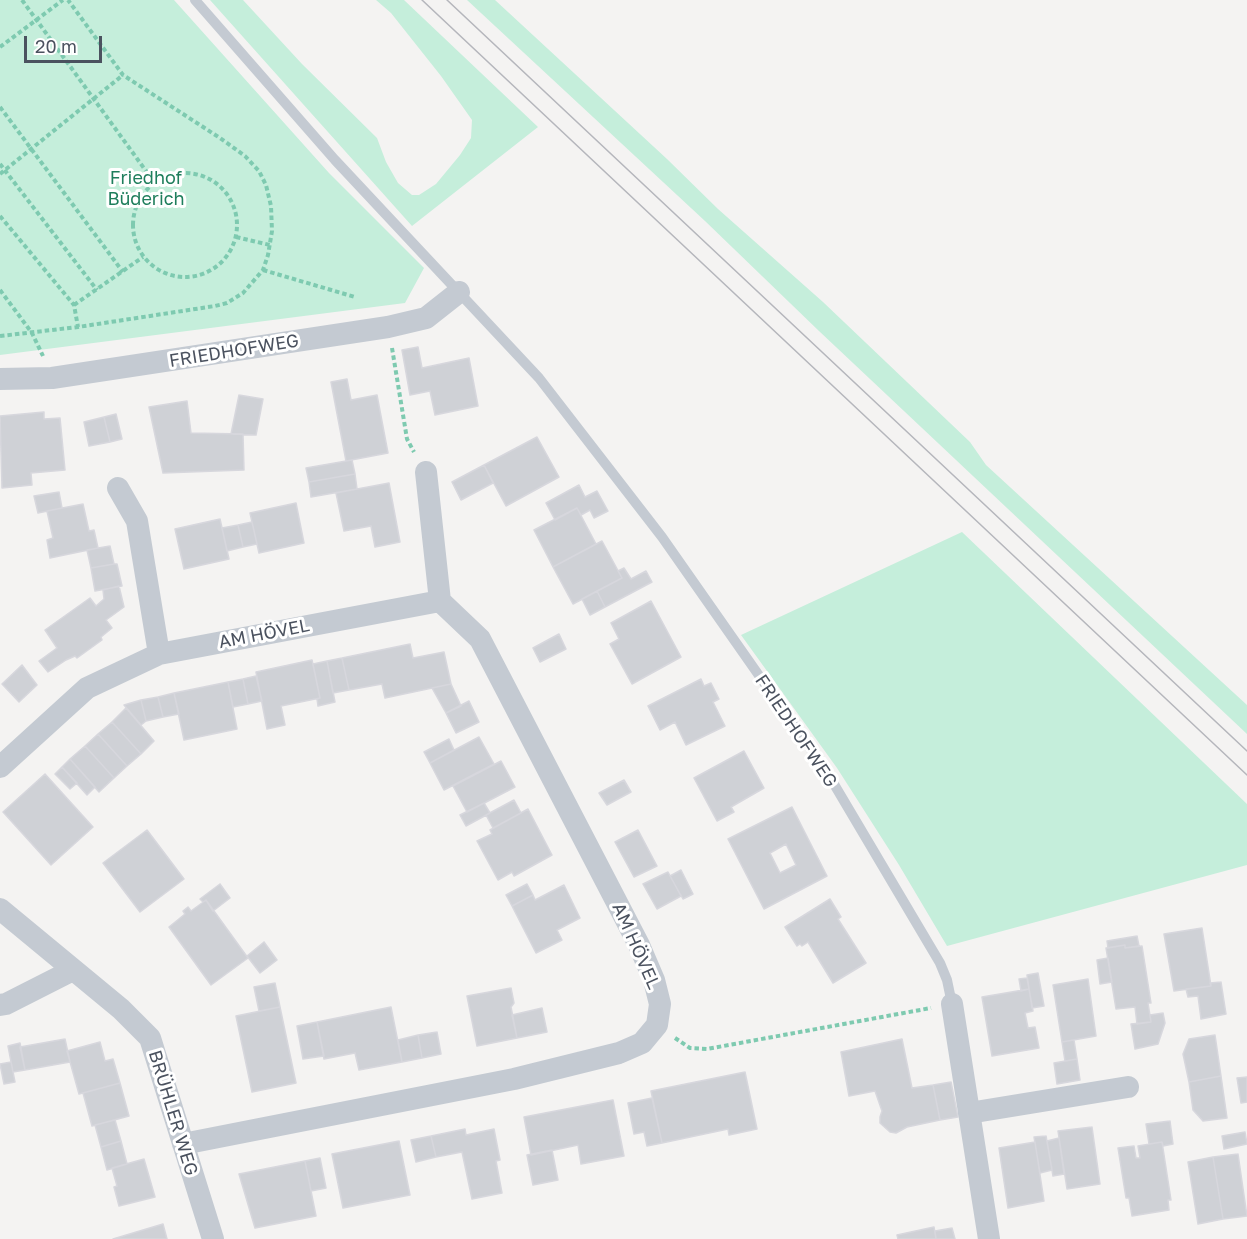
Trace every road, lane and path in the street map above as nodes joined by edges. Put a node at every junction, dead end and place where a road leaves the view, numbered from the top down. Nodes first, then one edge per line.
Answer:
1 (22, 0) edge
2 (63, 0) edge
3 (68, 0) edge
4 (195, 0) edge
5 (37, 20) junction
6 (0, 47) edge
7 (123, 75) junction
8 (94, 99) junction
9 (0, 108) edge
10 (31, 149) junction
11 (0, 164) edge
12 (5, 170) junction
13 (0, 174) edge
14 (154, 182) junction
15 (0, 216) edge
16 (236, 237) junction
17 (270, 244) junction
18 (143, 257) junction
19 (263, 270) junction
20 (123, 272) junction
21 (0, 290) edge
22 (97, 290) junction
23 (459, 292) junction
24 (355, 297) dead end
25 (74, 305) junction
26 (78, 327) junction
27 (388, 327) junction
28 (32, 333) junction
29 (0, 336) edge
30 (52, 378) junction
31 (0, 379) edge
32 (426, 472) joint
33 (118, 488) dead end
34 (440, 601) junction
35 (159, 654) junction
36 (0, 767) edge
37 (0, 909) edge
38 (73, 970) junction
39 (952, 1004) junction
40 (0, 1005) edge
41 (657, 1026) junction
42 (1128, 1087) dead end
43 (969, 1113) junction
44 (183, 1144) junction
45 (213, 1239) edge
46 (989, 1239) edge

1 - 5 path
2 - 5 path
3 - 7 path
4 - 23 lane, FRIEDHOFWEG
5 - 6 path
5 - 8 path
7 - 8 path
7 - 17 path
8 - 10 path
8 - 14 path
9 - 10 path
10 - 12 path
10 - 20 path
11 - 12 path
12 - 13 path
12 - 22 path
14 - 16 path
14 - 18 path
15 - 25 path
16 - 17 path
16 - 18 path
17 - 19 path
18 - 20 path
19 - 24 path
19 - 26 path
20 - 22 path
21 - 28 path
22 - 25 path
23 - 27 street, FRIEDHOFWEG
23 - 39 lane, FRIEDHOFWEG
25 - 26 path
26 - 28 path
27 - 30 street, FRIEDHOFWEG
27 - 32 path
28 - 29 path
28 - 30 path
30 - 31 street, FRIEDHOFWEG
32 - 34 street
33 - 35 street
34 - 35 street, AM HÖVEL
34 - 41 street, AM HÖVEL
35 - 36 street, AM HÖVEL
37 - 38 street, BRÜHLER WEG
38 - 40 street
38 - 44 street, BRÜHLER WEG
39 - 41 path
39 - 43 street, FRIEDHOFWEG
41 - 44 street
42 - 43 street
43 - 46 street, FRIEDHOFWEG
44 - 45 street, BRÜHLER WEG

